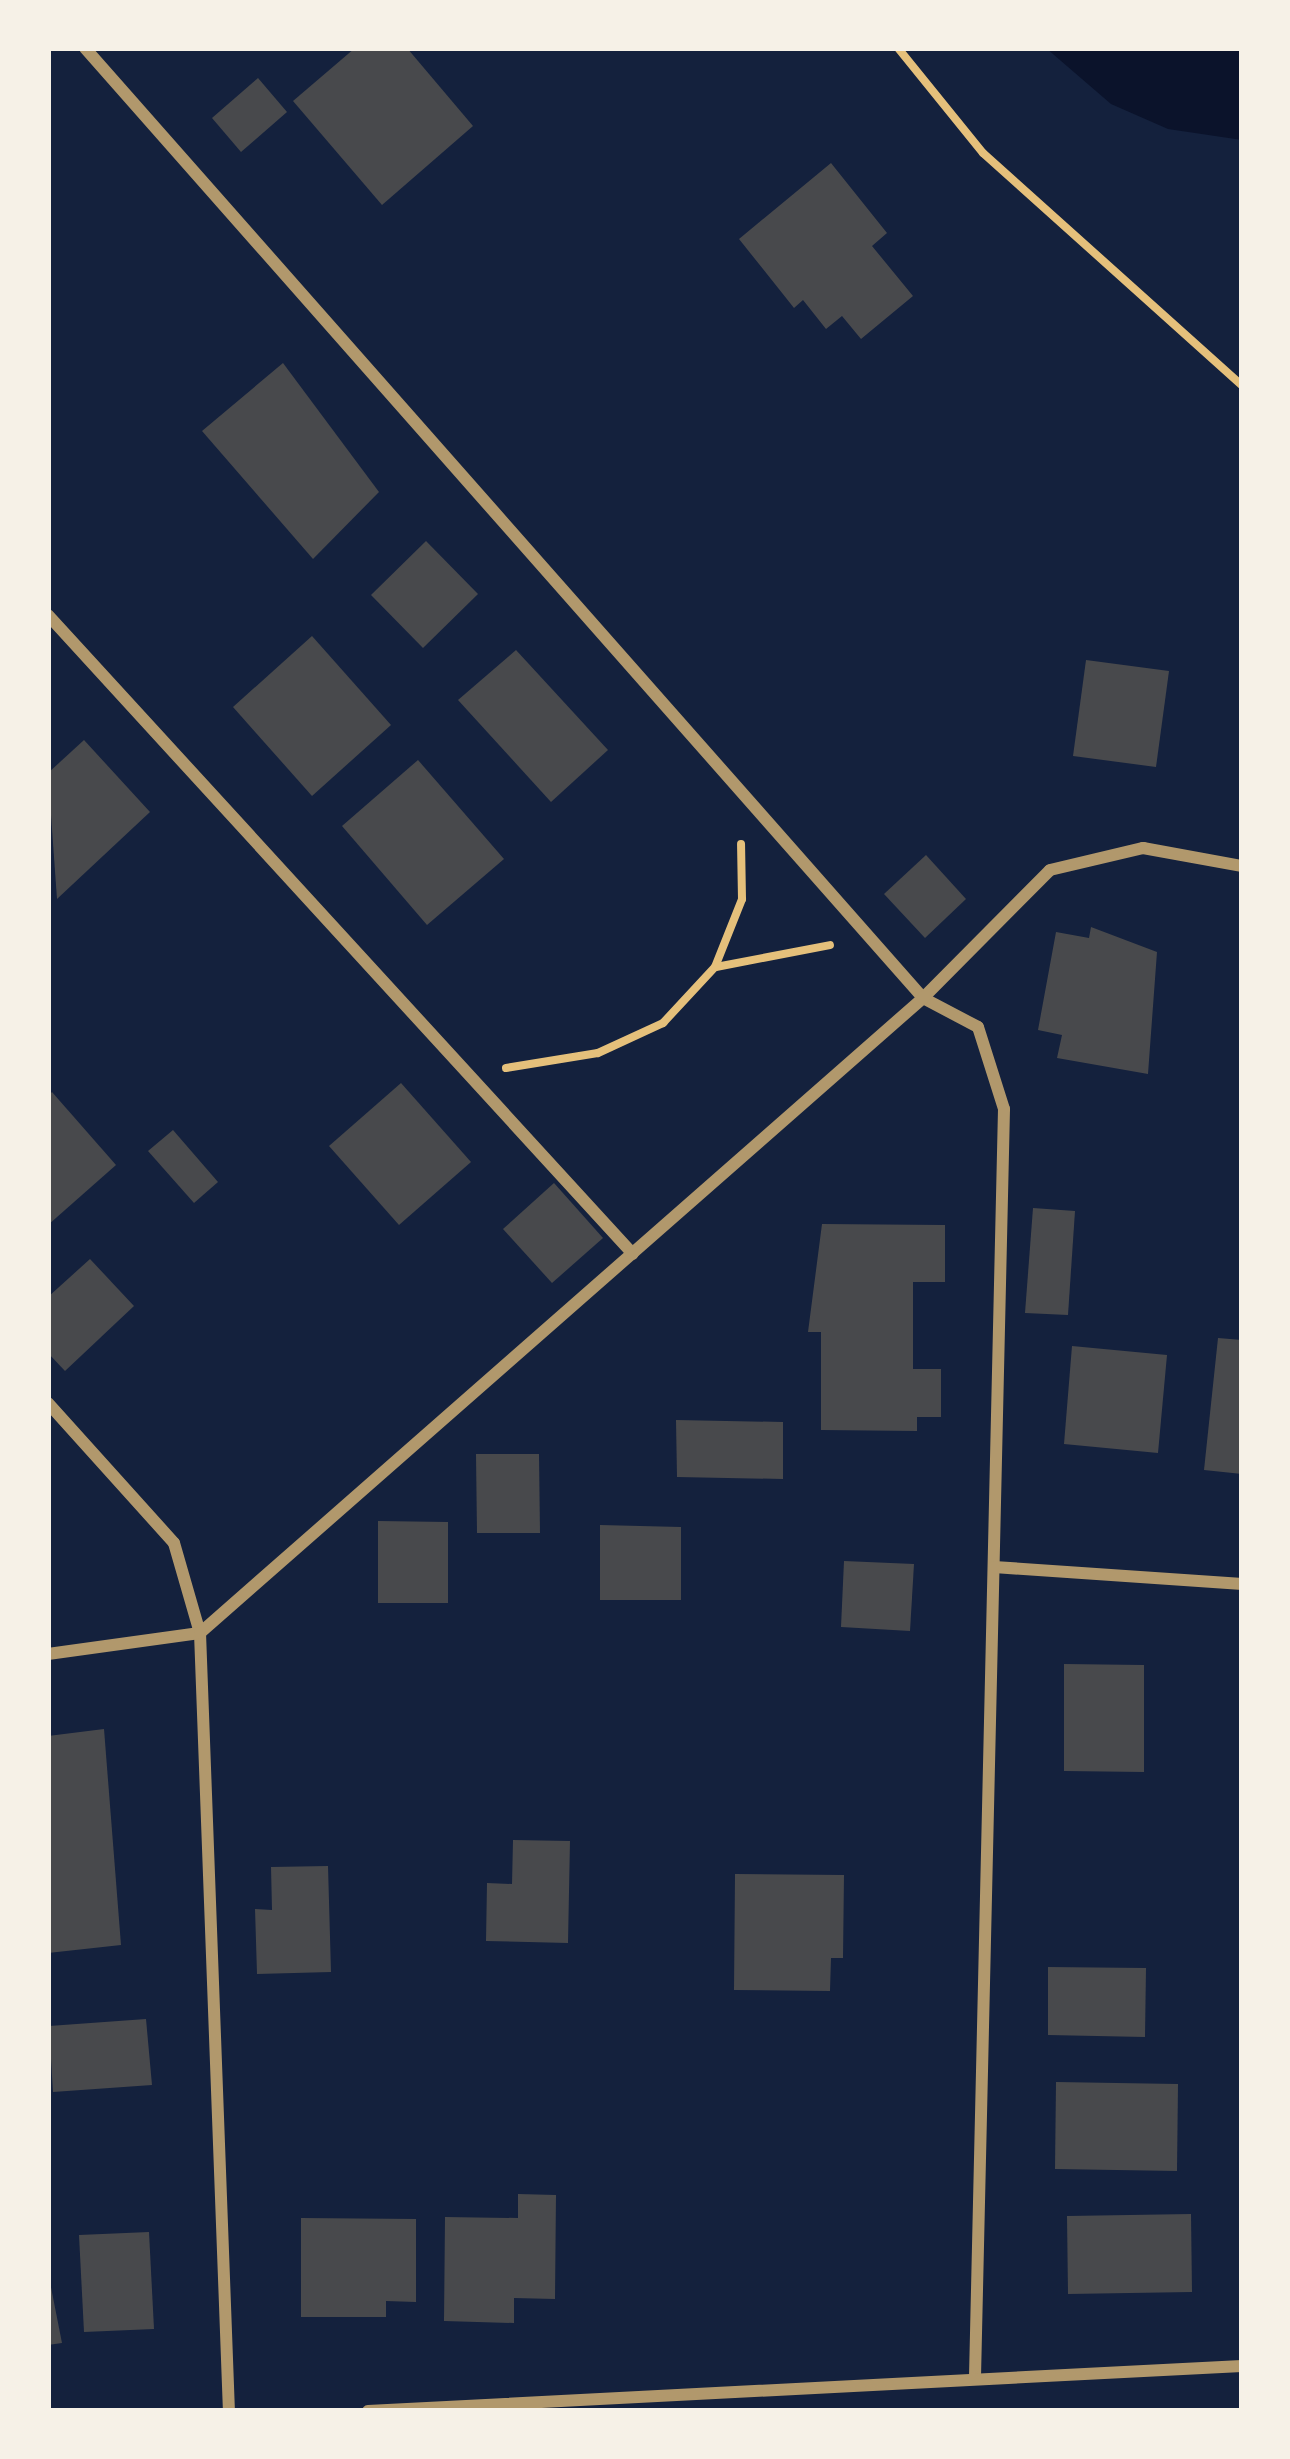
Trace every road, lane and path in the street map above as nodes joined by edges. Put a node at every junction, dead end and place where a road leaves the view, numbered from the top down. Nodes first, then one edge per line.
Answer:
1 (86, 48) edge
2 (898, 48) edge
3 (1242, 385) edge
4 (48, 615) edge
5 (740, 790) junction
6 (1242, 866) edge
7 (874, 942) junction
8 (715, 968) junction
9 (923, 998) junction
10 (469, 1074) junction
11 (633, 1254) junction
12 (48, 1403) edge
13 (994, 1567) junction
14 (1242, 1584) edge
15 (200, 1633) junction
16 (48, 1654) edge
17 (1242, 2366) edge
18 (975, 2374) junction
19 (229, 2411) edge
20 (368, 2411) edge

1 - 5 street
2 - 3 path
4 - 10 street
5 - 7 street
5 - 8 path
6 - 9 street
7 - 8 path
7 - 9 street
8 - 10 path
9 - 11 street
9 - 13 street
10 - 11 street
11 - 15 street
12 - 15 street
13 - 14 street
13 - 18 street
15 - 16 street
15 - 19 street
17 - 18 street
18 - 20 street

